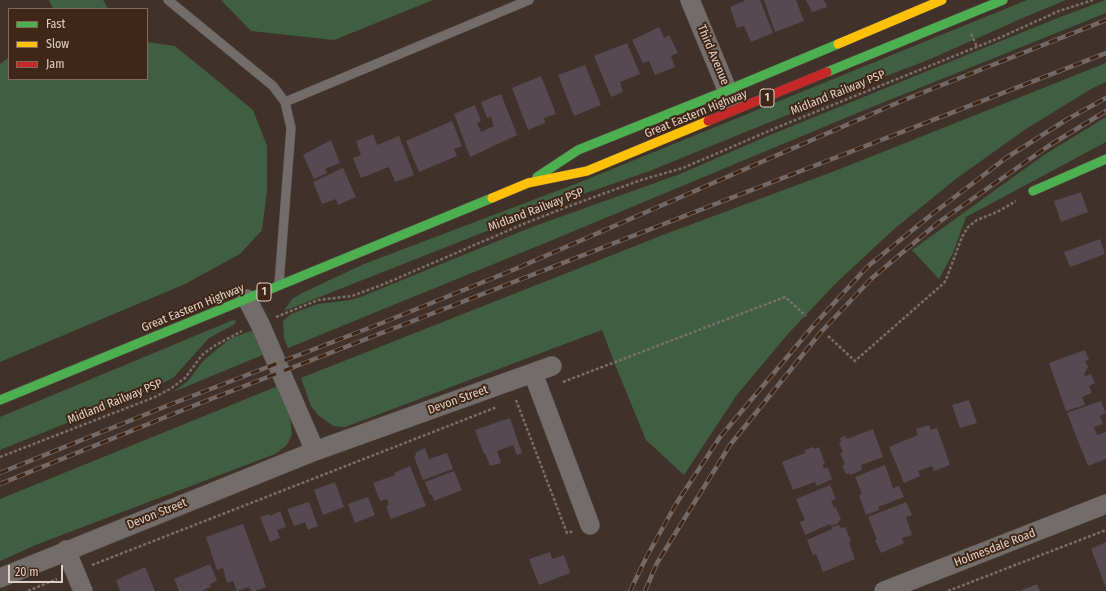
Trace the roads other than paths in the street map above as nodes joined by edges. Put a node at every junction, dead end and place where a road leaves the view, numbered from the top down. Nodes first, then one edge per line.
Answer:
1 (168, 0) edge
2 (529, 0) edge
3 (690, 0) edge
4 (942, 0) edge
5 (1003, 0) edge
6 (728, 90) junction
7 (285, 102) junction
8 (736, 111) junction
9 (1106, 159) edge
10 (528, 183) junction
11 (1033, 191) road end
12 (278, 285) junction
13 (247, 299) junction
14 (552, 366) dead end
15 (532, 373) junction
16 (0, 400) edge
17 (315, 451) junction
18 (1106, 504) edge
19 (590, 525) road end
20 (66, 550) junction
21 (0, 578) edge
22 (82, 591) edge
23 (884, 591) edge

1 - 7 lane
2 - 7 lane
3 - 6 street, Third Avenue
4 - 6 main road, Great Eastern Highway / 1
5 - 8 main road, Great Eastern Highway / 1
6 - 8 street, Third Avenue
6 - 10 main road, Great Eastern Highway / 1
7 - 12 lane
8 - 10 main road, Great Eastern Highway / 1
9 - 11 main road
10 - 12 main road, Great Eastern Highway / 1
12 - 13 main road, Great Eastern Highway / 1
13 - 16 main road, Great Eastern Highway / 1
13 - 17 street
14 - 15 street, Devon Street
15 - 17 street, Devon Street
15 - 19 street
17 - 20 street, Devon Street
18 - 23 street, Holmesdale Road
20 - 21 street, Devon Street
20 - 22 street

